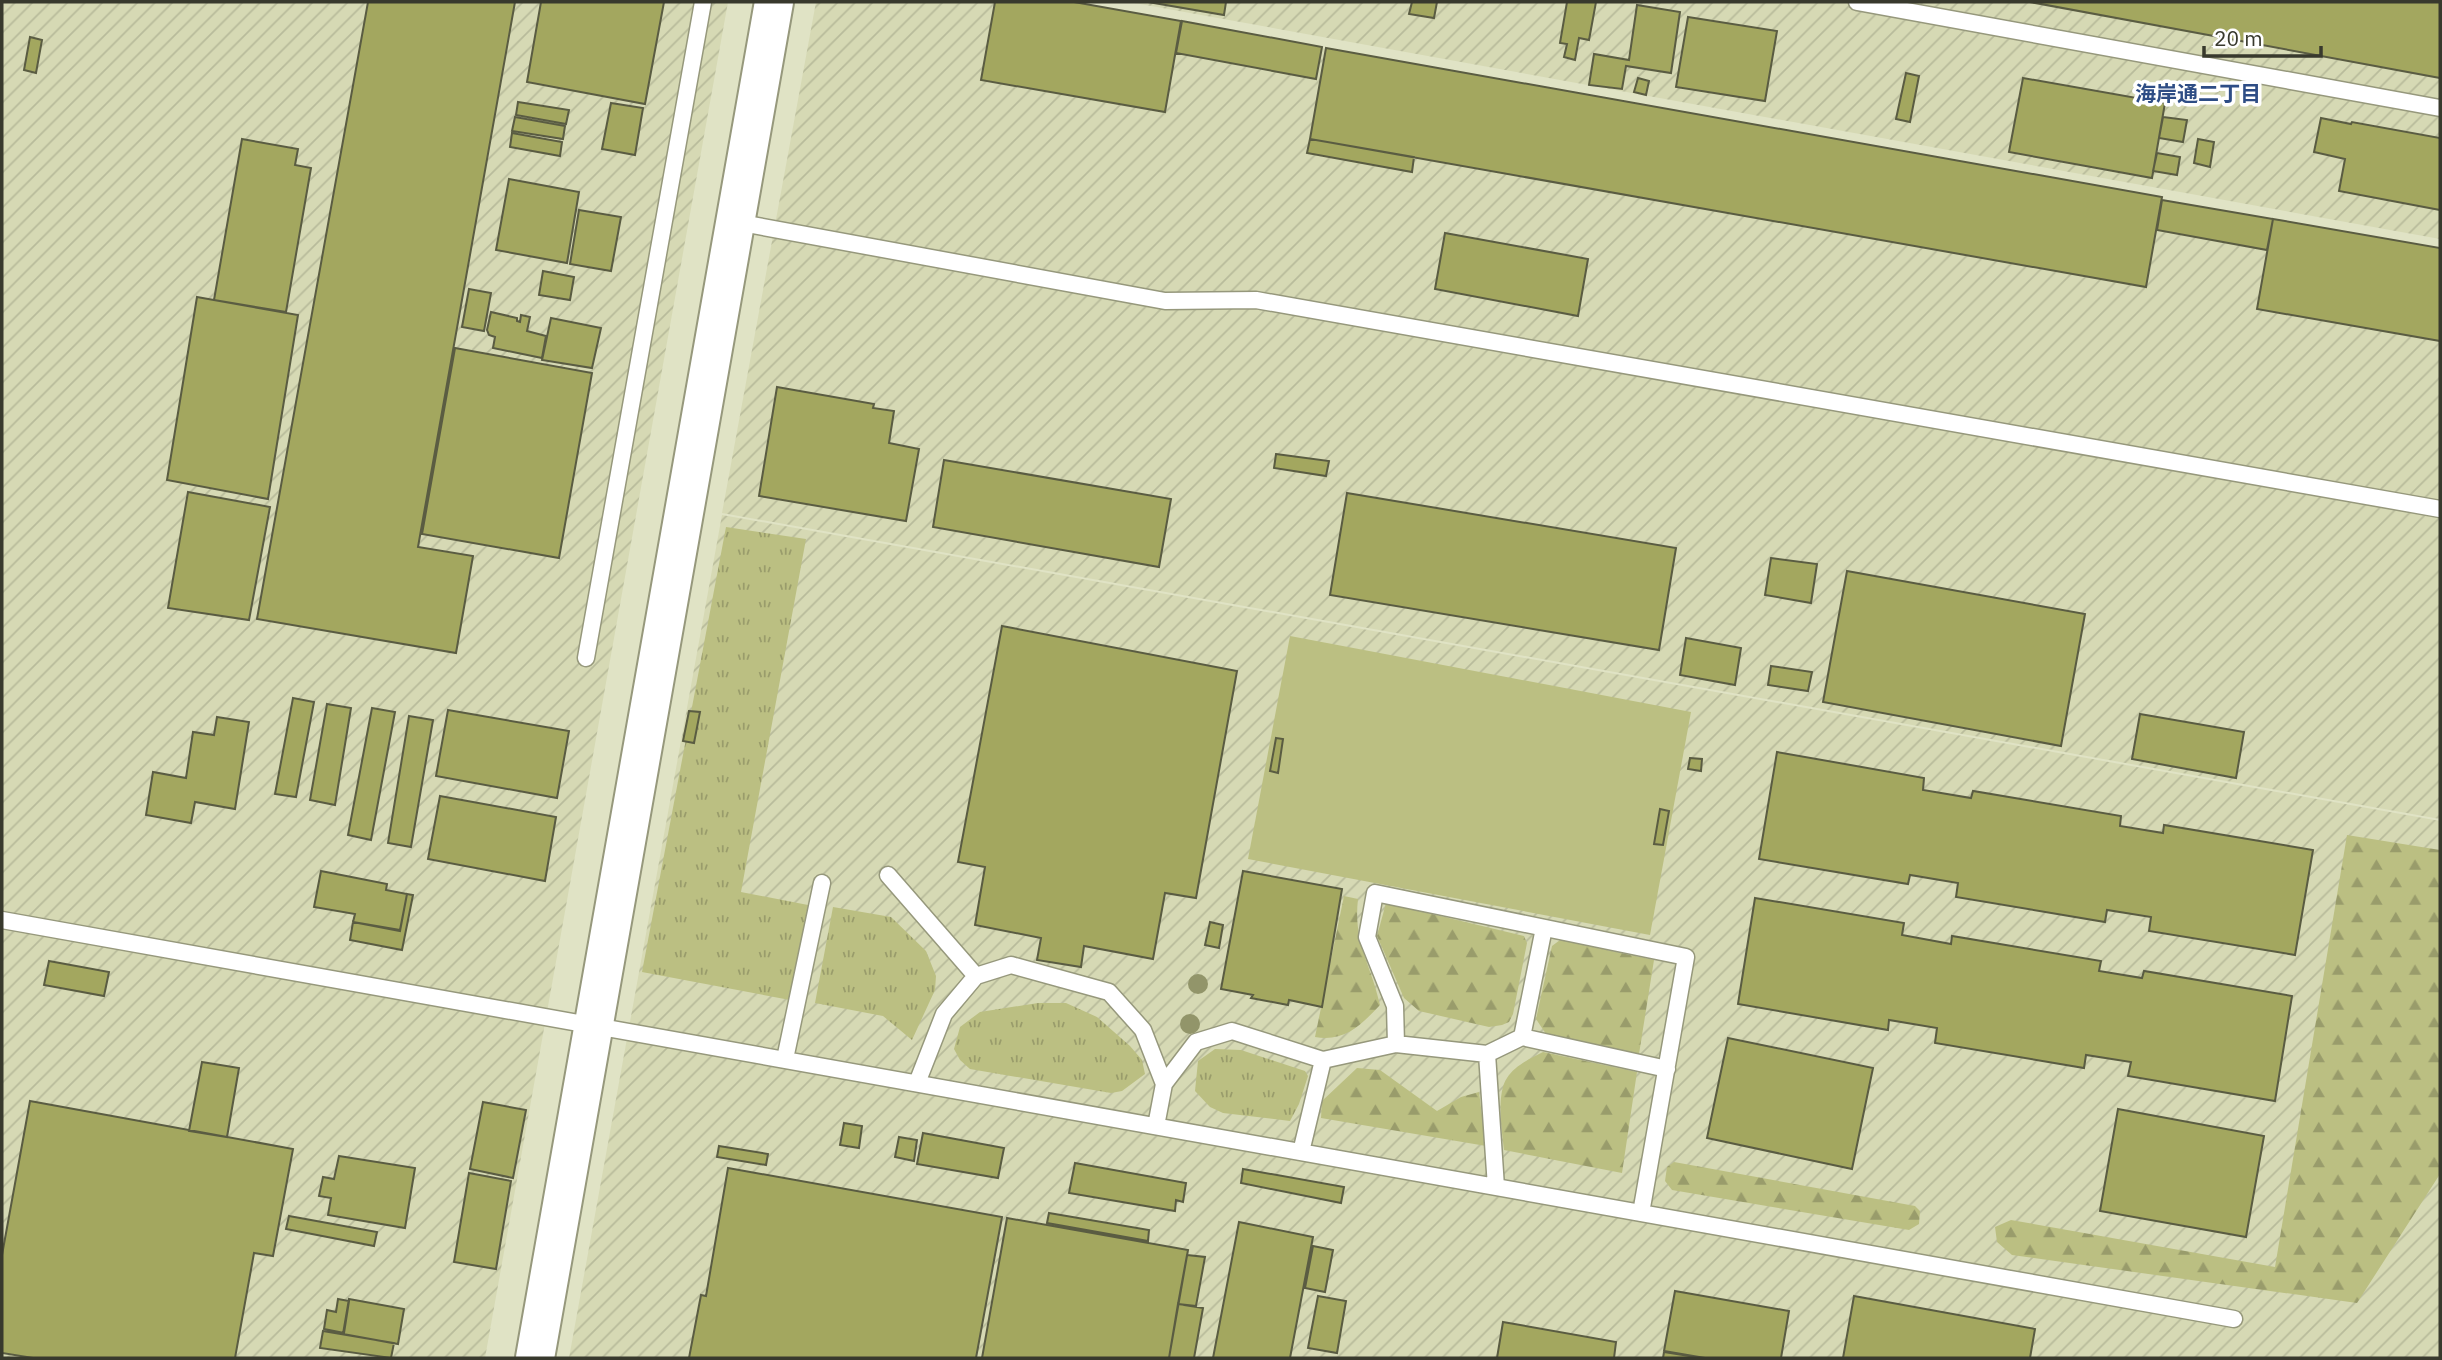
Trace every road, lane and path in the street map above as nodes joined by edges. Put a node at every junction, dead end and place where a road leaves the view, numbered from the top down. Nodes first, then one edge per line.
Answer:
1 (703, 2) edge
2 (774, 2) edge
3 (1857, 2) edge
4 (2440, 108) edge
5 (736, 222) junction
6 (2440, 509) edge
7 (586, 658) dead end
8 (888, 875) dead end
9 (822, 883) dead end
10 (2, 920) edge
11 (1544, 928) junction
12 (975, 976) junction
13 (595, 1026) junction
14 (1522, 1037) junction
15 (1395, 1044) junction
16 (1487, 1054) junction
17 (785, 1059) junction
18 (1323, 1060) junction
19 (1667, 1069) junction
20 (918, 1083) junction
21 (1164, 1084) junction
22 (1156, 1126) junction
23 (1301, 1152) junction
24 (1496, 1187) junction
25 (1641, 1213) junction
26 (2234, 1319) dead end
27 (535, 1358) edge

1 - 7 lane
2 - 5 street
3 - 4 lane
5 - 6 lane
5 - 13 street
8 - 12 lane
9 - 17 lane
10 - 13 lane
11 - 14 lane
11 - 15 lane
11 - 19 lane
12 - 20 lane
12 - 21 lane
13 - 17 lane
13 - 27 street
14 - 16 lane
14 - 19 lane
15 - 16 lane
15 - 18 lane
16 - 24 lane
17 - 20 lane
18 - 21 lane
18 - 23 lane
19 - 25 lane
20 - 22 lane
21 - 22 lane
22 - 23 lane
23 - 24 lane
24 - 25 lane
25 - 26 lane

